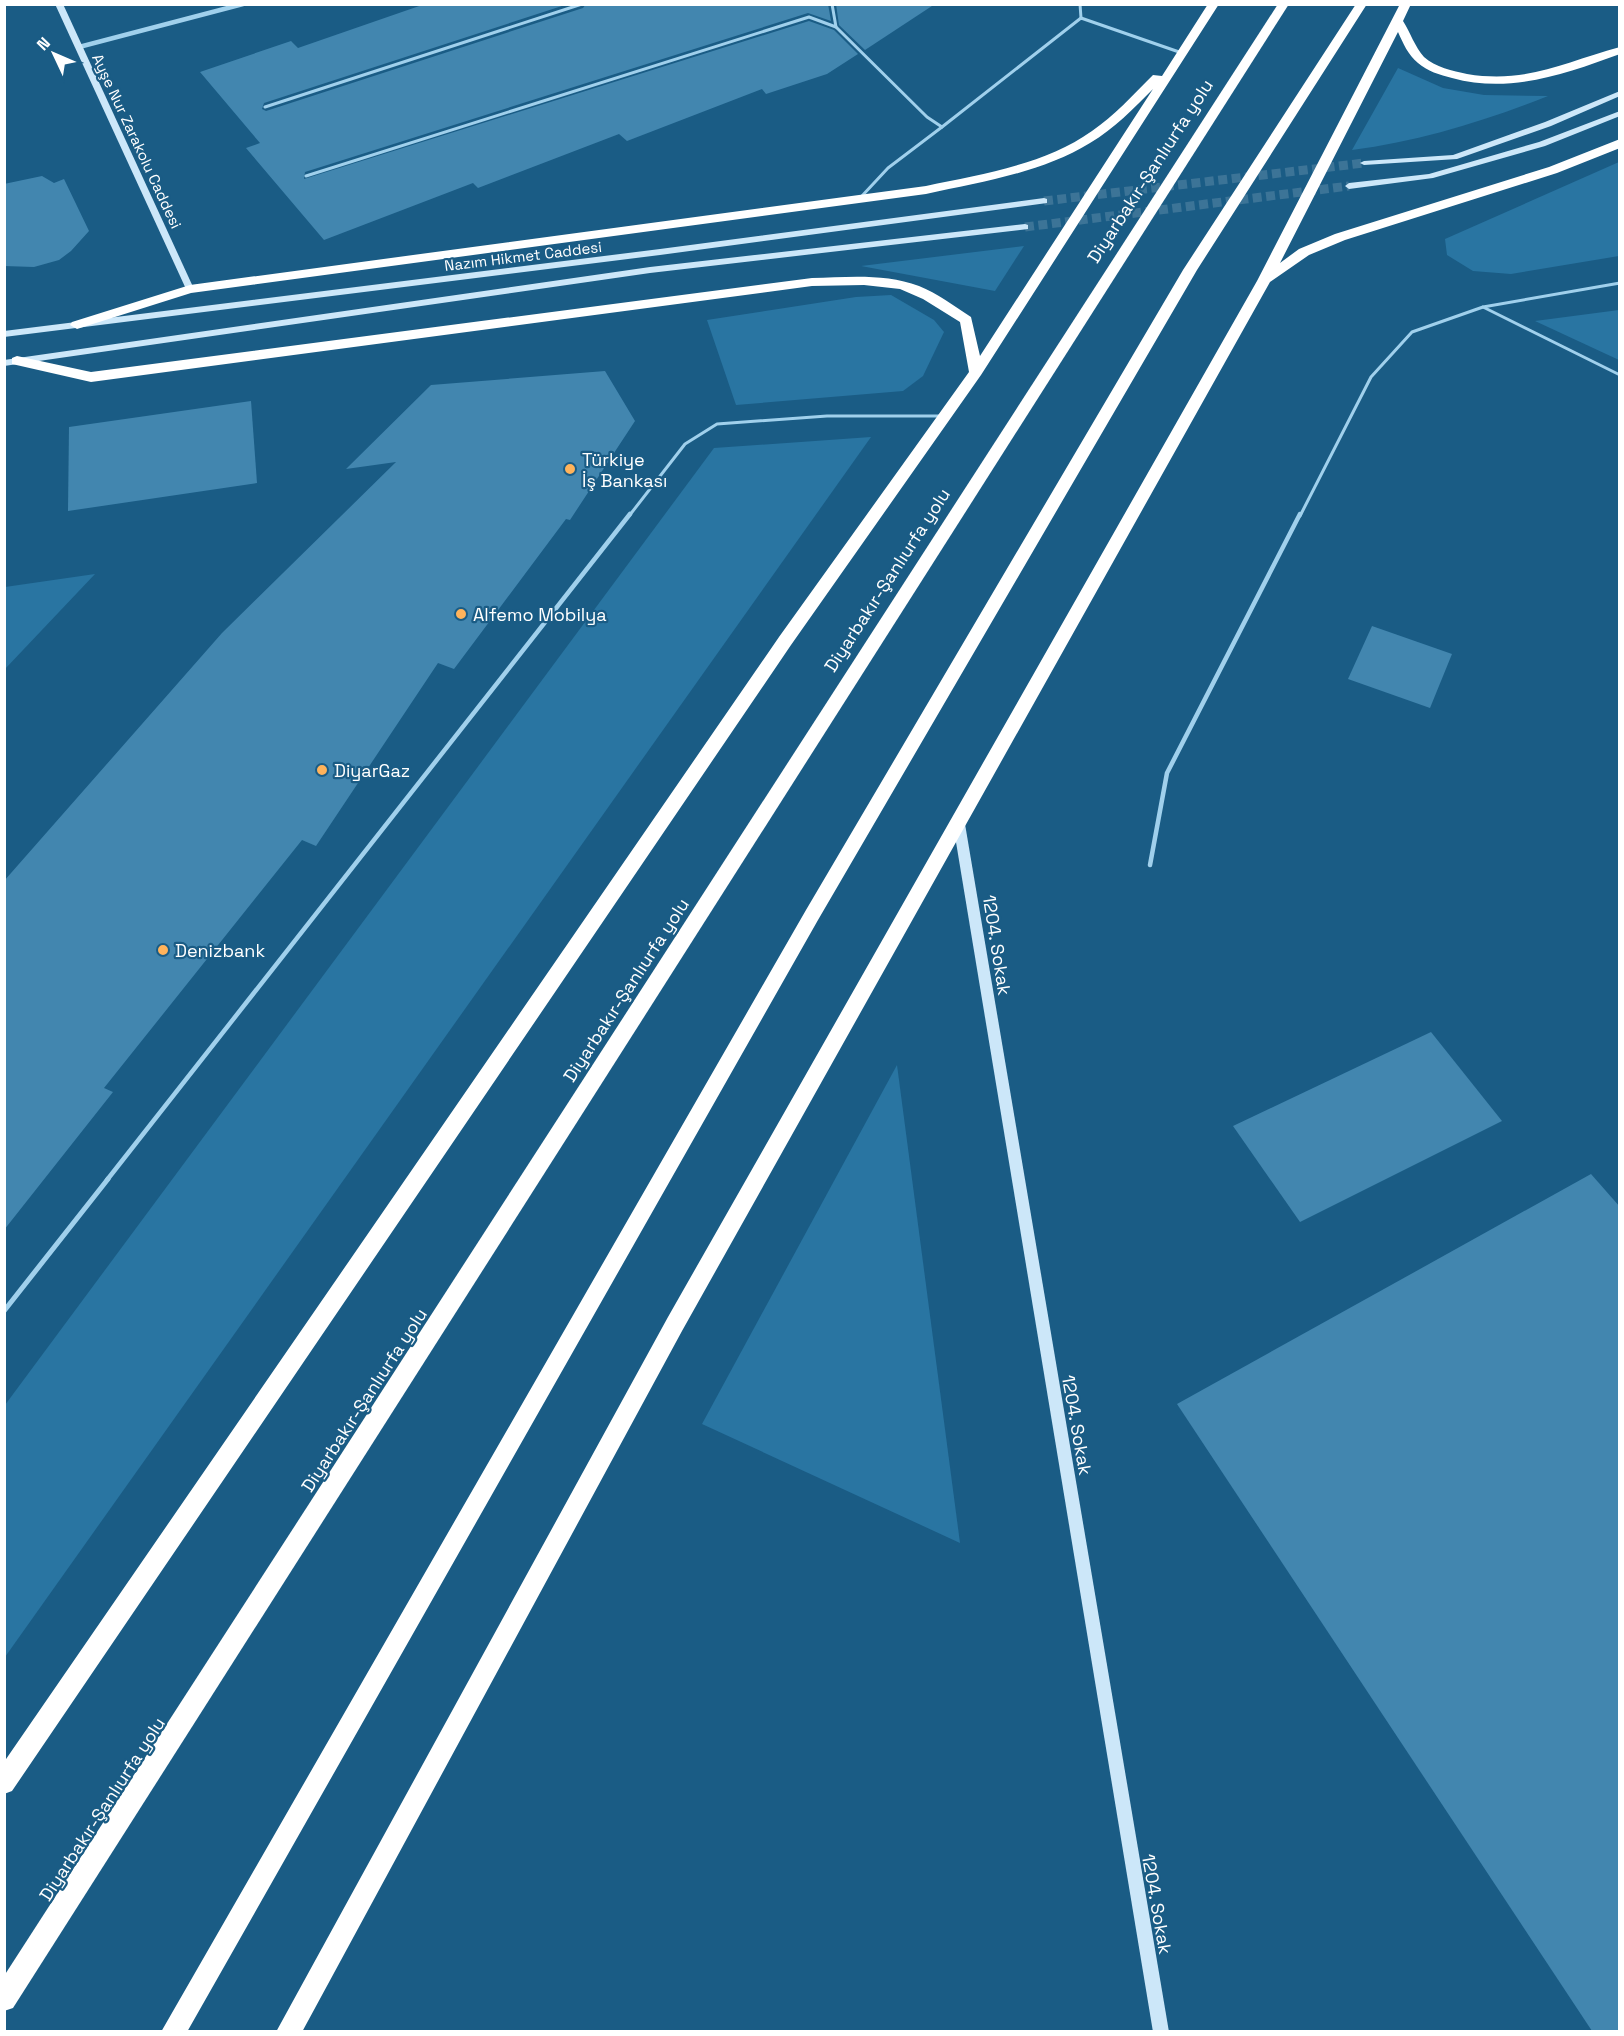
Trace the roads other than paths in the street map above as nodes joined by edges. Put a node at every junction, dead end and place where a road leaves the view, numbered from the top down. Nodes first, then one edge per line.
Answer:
1 (59, 4) edge
2 (243, 4) edge
3 (582, 4) edge
4 (832, 4) edge
5 (1080, 4) edge
6 (1214, 4) edge
7 (1284, 4) edge
8 (1362, 4) edge
9 (1402, 13) edge
10 (1081, 18) junction
11 (836, 27) junction
12 (79, 47) junction
13 (1620, 50) edge
14 (1182, 53) junction
15 (1620, 93) edge
16 (265, 107) dead end
17 (1620, 113) edge
18 (942, 126) junction
19 (1620, 142) edge
20 (1364, 163) tunnel mouth
21 (306, 176) dead end
22 (1349, 186) tunnel mouth
23 (859, 199) junction
24 (1044, 201) tunnel mouth
25 (1025, 227) tunnel mouth
26 (1264, 280) junction
27 (1620, 283) edge
28 (190, 289) junction
29 (1483, 307) junction
30 (77, 325) junction
31 (4, 334) edge
32 (11, 362) edge
33 (976, 372) junction
34 (1620, 375) edge
35 (944, 416) junction
36 (958, 824) junction
37 (1150, 865) dead end
38 (4, 1311) edge
39 (5, 1781) edge
40 (4, 1999) edge
41 (172, 2031) edge
42 (288, 2031) edge
43 (1161, 2031) edge

1 - 12 main road, Ayşe Nur Zarakolu Caddesi
2 - 12 street
3 - 16 lane
4 - 11 lane
5 - 10 lane
6 - 14 highway
7 - 40 highway, Diyarbakır-Şanlıurfa yolu
8 - 41 highway
9 - 13 highway
9 - 26 highway
10 - 14 lane
10 - 18 lane
11 - 18 lane
11 - 21 lane
12 - 28 main road, Ayşe Nur Zarakolu Caddesi
14 - 23 highway
14 - 33 highway
15 - 20 main road
17 - 22 main road
18 - 23 lane
19 - 26 highway
23 - 28 highway
24 - 30 main road, Nazım Hikmet Caddesi
25 - 32 main road, Nazım Hikmet Caddesi
26 - 36 highway
27 - 29 lane
28 - 30 highway
29 - 34 lane
29 - 37 lane
30 - 31 main road, Nazım Hikmet Caddesi
32 - 33 highway
33 - 35 highway
35 - 38 lane
35 - 39 highway
36 - 42 highway
36 - 43 main road, 1204. Sokak

